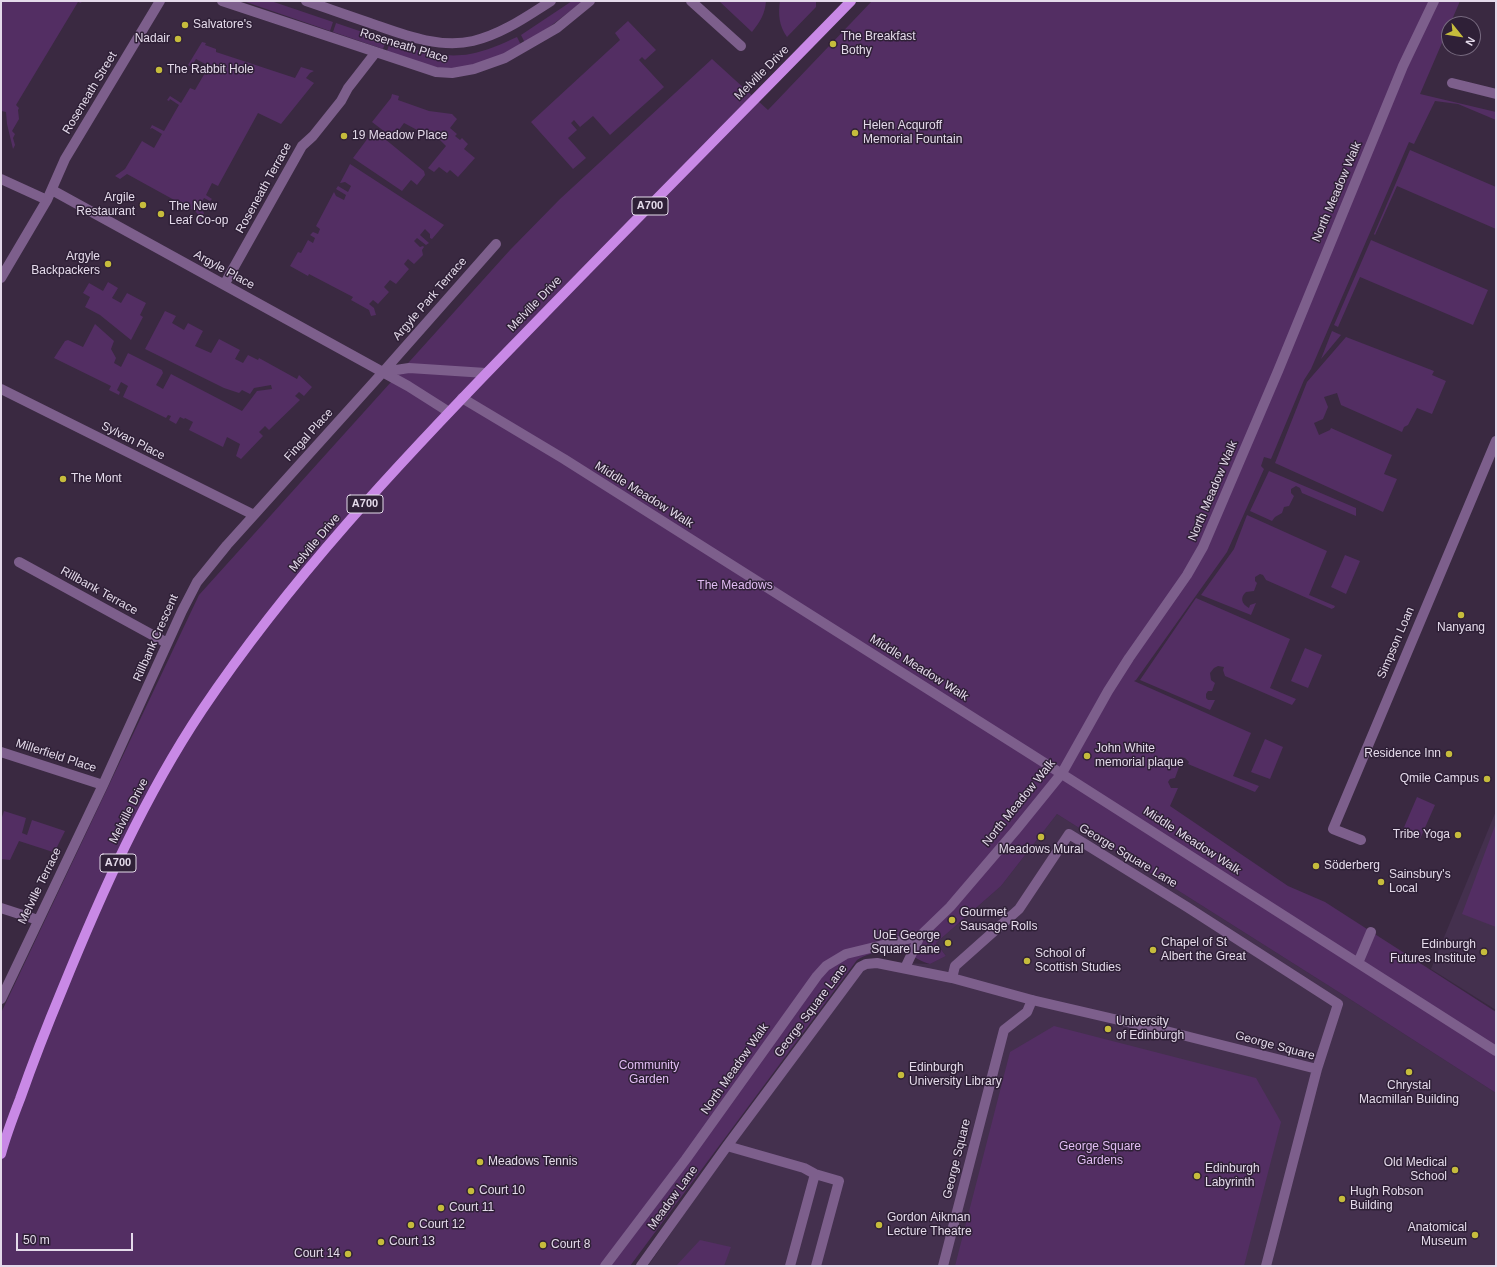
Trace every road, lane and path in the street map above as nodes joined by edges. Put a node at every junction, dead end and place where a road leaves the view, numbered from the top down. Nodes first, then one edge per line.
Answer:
1 (160, 1) edge
2 (222, 1) edge
3 (306, 1) edge
4 (551, 1) edge
5 (590, 1) edge
6 (691, 1) edge
7 (851, 1) edge
8 (1434, 1) edge
9 (740, 46) dead end
10 (376, 52) junction
11 (1452, 83) dead end
12 (1496, 94) edge
13 (1, 178) edge
14 (52, 190) junction
15 (47, 200) junction
16 (496, 244) dead end
17 (1, 278) edge
18 (224, 285) junction
19 (383, 372) junction
20 (486, 373) junction
21 (1, 390) edge
22 (462, 398) junction
23 (449, 412) junction
24 (1496, 441) edge
25 (254, 515) junction
26 (19, 562) dead end
27 (168, 643) junction
28 (1, 752) edge
29 (1062, 773) junction
30 (103, 785) junction
31 (1361, 840) dead end
32 (1, 908) edge
33 (38, 920) junction
34 (1372, 932) dead end
35 (920, 936) junction
36 (1358, 963) junction
37 (906, 968) junction
38 (952, 978) junction
39 (1, 999) edge
40 (1032, 1000) junction
41 (1496, 1050) edge
42 (1317, 1069) junction
43 (727, 1146) junction
44 (1, 1154) edge
45 (815, 1174) junction
46 (605, 1266) edge
47 (641, 1266) edge
48 (790, 1266) edge
49 (816, 1266) edge
50 (943, 1266) edge
51 (1266, 1266) edge

1 - 14 street, Roseneath Street
2 - 10 street, Roseneath Place
3 - 4 street
5 - 10 street, Roseneath Place
6 - 9 street
7 - 20 main road, Melville Drive / A700
8 - 29 street, North Meadow Walk
10 - 18 street, Roseneath Terrace
11 - 12 street
13 - 15 street
14 - 15 street, Roseneath Street
14 - 18 street, Argyle Place
15 - 17 street, Roseneath Street
16 - 19 street, Argyle Park Terrace
18 - 19 street, Argyle Place
19 - 20 street
19 - 23 street, Argyle Place
19 - 25 street, Fingal Place
20 - 22 main road, Melville Drive / A700
21 - 25 street, Sylvan Place
22 - 23 main road, Melville Drive / A700
22 - 29 street, Middle Meadow Walk
23 - 44 main road, Melville Drive / A700
24 - 31 street, Simpson Loan
25 - 27 street, Rillbank Crescent
26 - 27 street, Rillbank Terrace
27 - 30 street, Rillbank Crescent
28 - 30 street, Millerfield Place
29 - 35 street, North Meadow Walk
29 - 36 street, Middle Meadow Walk
30 - 33 street, Melville Terrace
32 - 33 street
33 - 39 street, Melville Terrace
34 - 36 street
35 - 37 street, North Meadow Walk
35 - 46 street, North Meadow Walk
36 - 41 street, Middle Meadow Walk
37 - 38 street, George Square Lane
37 - 43 street, George Square Lane
38 - 40 street, George Square
38 - 42 street, George Square Lane
40 - 42 street, George Square
40 - 50 street, George Square
42 - 51 street, George Square
43 - 45 street
43 - 47 street, Meadow Lane
45 - 48 street
45 - 49 street

